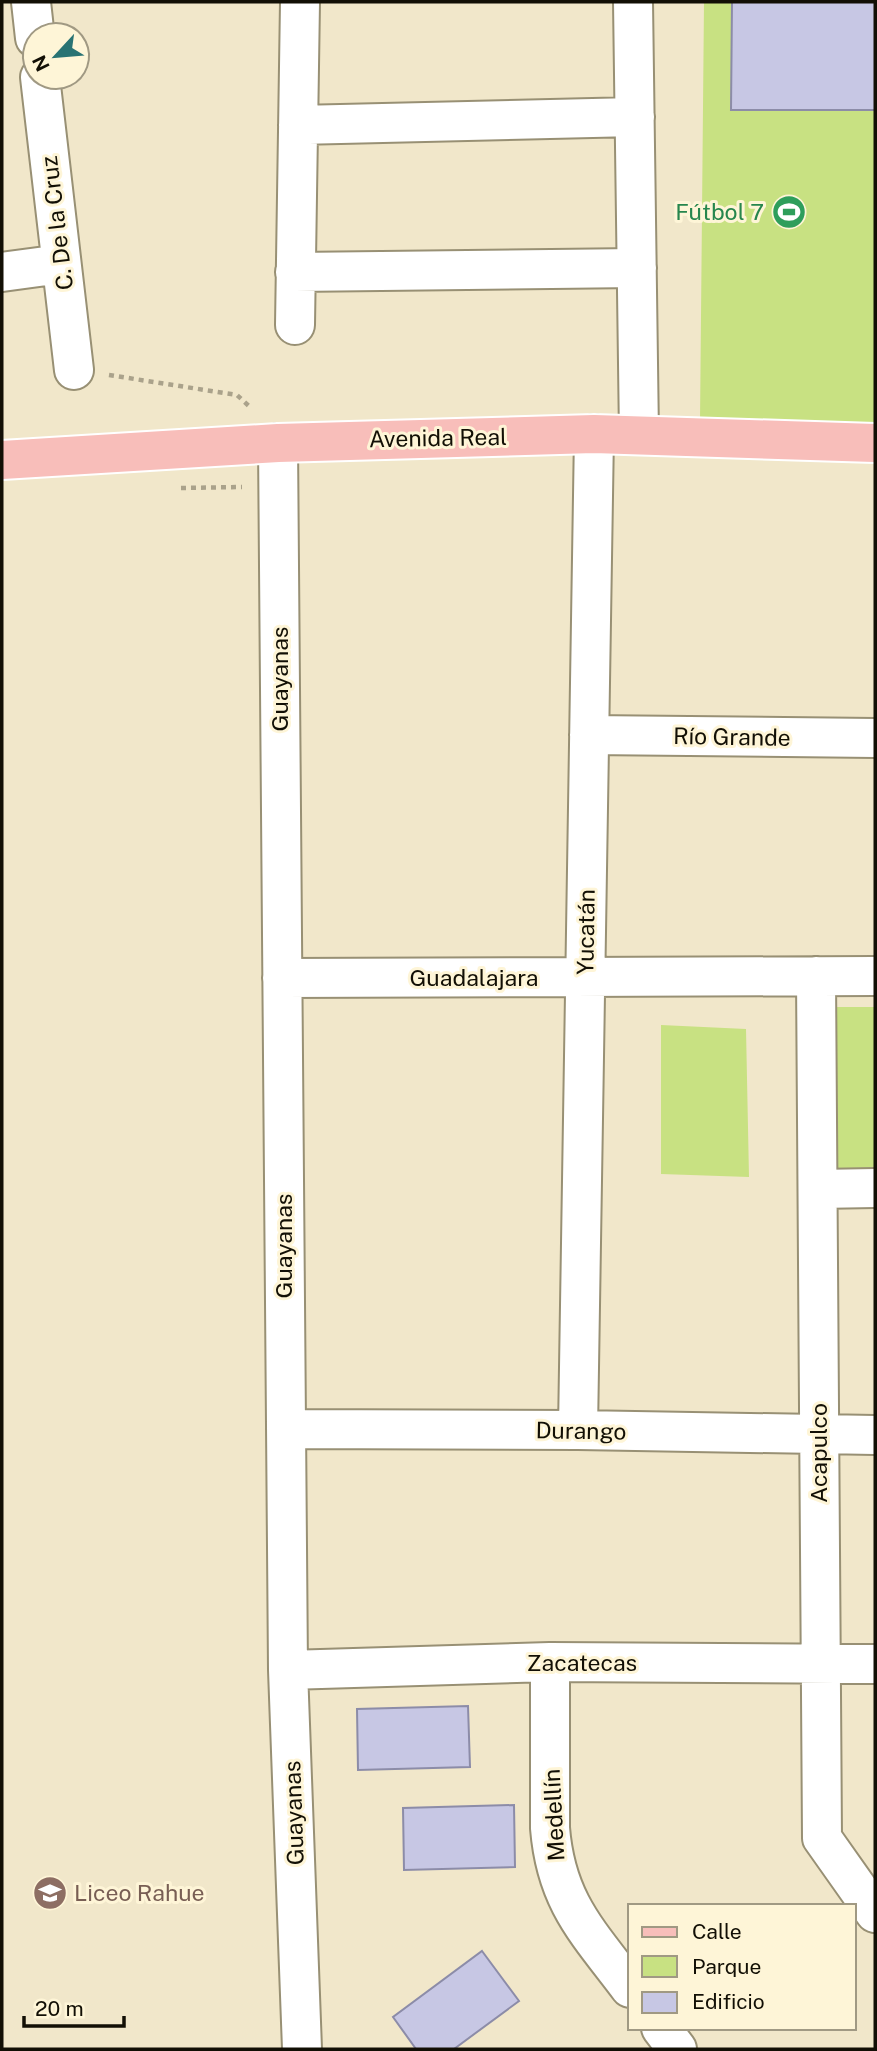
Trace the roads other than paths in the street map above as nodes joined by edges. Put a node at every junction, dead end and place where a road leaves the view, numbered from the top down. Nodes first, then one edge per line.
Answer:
1 (300, 2) edge
2 (633, 2) edge
3 (42, 91) edge
4 (635, 117) junction
5 (298, 125) junction
6 (61, 264) junction
7 (637, 268) junction
8 (2, 272) edge
9 (295, 272) junction
10 (295, 325) dead end
11 (74, 370) road end
12 (268, 428) junction
13 (594, 434) junction
14 (639, 435) junction
15 (875, 443) edge
16 (2, 460) edge
17 (589, 735) junction
18 (875, 738) edge
19 (817, 976) junction
20 (875, 976) edge
21 (282, 978) junction
22 (585, 978) junction
23 (875, 1188) edge
24 (818, 1189) junction
25 (286, 1429) junction
26 (578, 1430) junction
27 (819, 1435) junction
28 (875, 1435) edge
29 (550, 1662) junction
30 (821, 1663) junction
31 (875, 1664) edge
32 (289, 1670) junction
33 (875, 1913) edge
34 (628, 1985) edge
35 (663, 2030) edge
36 (302, 2049) edge
37 (677, 2049) edge

1 - 5 street
2 - 4 street
3 - 6 street, C. De la Cruz
4 - 5 street
4 - 7 street
5 - 9 street
6 - 8 street
6 - 11 street, C. De la Cruz
7 - 9 street
7 - 14 street
9 - 10 street
12 - 13 main road, Avenida Real
12 - 16 main road, Avenida Real
12 - 21 street, Guayanas
13 - 14 main road, Avenida Real
13 - 17 street, Yucatán
14 - 15 main road, Avenida Real
17 - 18 street, Río Grande
17 - 22 street, Yucatán
19 - 20 street, Guadalajara
19 - 22 street, Guadalajara
19 - 24 street, Acapulco
21 - 22 street, Guadalajara
21 - 25 street, Guayanas
22 - 26 street, Yucatán
23 - 24 street
24 - 27 street, Acapulco
25 - 26 street, Durango
25 - 32 street, Guayanas
26 - 27 street, Durango
27 - 28 street, Durango
27 - 30 street, Acapulco
29 - 30 street, Zacatecas
29 - 32 street, Zacatecas
29 - 34 street, Medellín
30 - 31 street, Zacatecas
30 - 33 street, Acapulco
32 - 36 street, Guayanas
35 - 37 street

